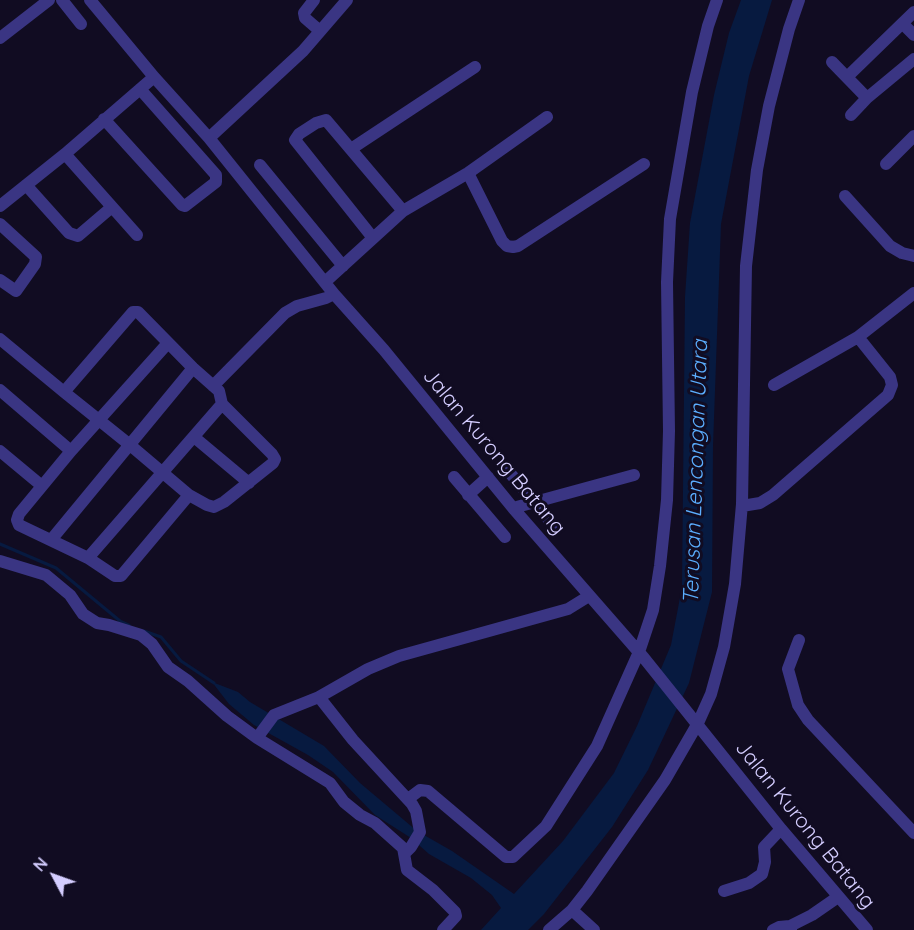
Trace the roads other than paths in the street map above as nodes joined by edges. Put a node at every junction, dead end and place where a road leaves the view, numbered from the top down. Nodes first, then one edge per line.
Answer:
1 (49, 0) edge
2 (62, 0) edge
3 (314, 0) edge
4 (347, 0) edge
5 (717, 0) edge
6 (799, 0) edge
7 (95, 2) edge
8 (914, 12) edge
9 (81, 24) dead end
10 (903, 24) junction
11 (320, 31) junction
12 (914, 35) edge
13 (0, 38) edge
14 (832, 62) dead end
15 (912, 65) edge
16 (476, 67) dead end
17 (154, 77) junction
18 (847, 77) junction
19 (140, 89) junction
20 (867, 98) junction
21 (851, 115) dead end
22 (547, 117) dead end
23 (104, 119) junction
24 (914, 136) edge
25 (209, 138) junction
26 (351, 149) junction
27 (65, 154) junction
28 (644, 164) dead end
29 (886, 164) dead end
30 (260, 165) dead end
31 (468, 173) junction
32 (26, 185) junction
33 (845, 196) dead end
34 (0, 206) edge
35 (112, 207) junction
36 (403, 211) junction
37 (0, 224) edge
38 (136, 235) dead end
39 (374, 238) junction
40 (914, 256) edge
41 (343, 266) junction
42 (0, 280) edge
43 (325, 282) junction
44 (914, 293) edge
45 (334, 294) junction
46 (858, 337) junction
47 (0, 339) edge
48 (168, 343) junction
49 (193, 368) junction
50 (213, 386) junction
51 (774, 386) dead end
52 (0, 390) edge
53 (64, 392) junction
54 (222, 404) junction
55 (99, 419) junction
56 (194, 437) junction
57 (130, 445) junction
58 (0, 451) edge
59 (70, 451) junction
60 (505, 467) dead end
61 (162, 472) junction
62 (634, 475) dead end
63 (454, 477) dead end
64 (488, 477) junction
65 (249, 483) junction
66 (42, 486) junction
67 (189, 495) junction
68 (468, 495) junction
69 (535, 503) junction
70 (742, 506) junction
71 (513, 508) junction
72 (554, 526) dead end
73 (505, 537) dead end
74 (51, 540) junction
75 (88, 558) junction
76 (0, 561) edge
77 (589, 596) junction
78 (800, 640) dead end
79 (641, 655) junction
80 (320, 697) junction
81 (698, 723) junction
82 (259, 736) junction
83 (408, 799) junction
84 (781, 829) junction
85 (914, 833) edge
86 (409, 848) junction
87 (724, 891) dead end
88 (838, 897) junction
89 (572, 910) junction
90 (790, 928) edge
91 (443, 930) edge
92 (549, 930) edge
93 (594, 930) edge
94 (772, 930) edge
95 (867, 930) edge

1 - 13 street
2 - 9 street
3 - 11 street
4 - 11 street
5 - 79 street
6 - 70 street
7 - 17 street, Jalan Kurong Batang
8 - 10 street
10 - 12 street
10 - 18 street
11 - 25 street
14 - 18 street
15 - 20 street
16 - 26 street
17 - 19 street
17 - 25 street, Jalan Kurong Batang
18 - 20 street
19 - 23 street
19 - 23 street
20 - 21 street
22 - 31 street
23 - 27 street
24 - 29 street
25 - 43 street, Jalan Kurong Batang
26 - 36 street
26 - 39 street
27 - 32 street
27 - 35 street
28 - 31 street
30 - 41 street
31 - 36 street
32 - 34 street
32 - 35 street
33 - 40 street
35 - 38 street
36 - 39 street
37 - 42 street
39 - 41 street
41 - 43 street
43 - 45 street, Jalan Kurong Batang
44 - 46 street
45 - 50 street
45 - 64 street, Jalan Kurong Batang
46 - 51 street
46 - 70 street
47 - 53 street
48 - 49 street
48 - 53 street
48 - 55 street
49 - 50 street
49 - 57 street
50 - 54 street
52 - 59 street
53 - 55 street
54 - 56 street
54 - 65 street
55 - 57 street
55 - 59 street
56 - 61 street
56 - 65 street
57 - 61 street
57 - 74 street
58 - 66 street
59 - 66 street
60 - 69 street
61 - 67 street
61 - 75 street
62 - 69 street
63 - 68 street
64 - 68 street
64 - 71 street, Jalan Kurong Batang
65 - 67 street
66 - 74 street
67 - 75 street
68 - 73 street
69 - 71 street
69 - 72 street
70 - 81 street
71 - 77 street, Jalan Kurong Batang
74 - 75 street
76 - 82 street
77 - 79 street, Jalan Kurong Batang
77 - 80 street
78 - 85 street
79 - 81 street, Jalan Kurong Batang
79 - 83 street
80 - 82 street
80 - 83 street
81 - 84 street, Jalan Kurong Batang
81 - 89 street
82 - 86 street
83 - 86 street
84 - 87 street
84 - 88 street, Jalan Kurong Batang
86 - 91 street
88 - 90 street
88 - 95 street, Jalan Kurong Batang
89 - 92 street
89 - 93 street
90 - 94 street

